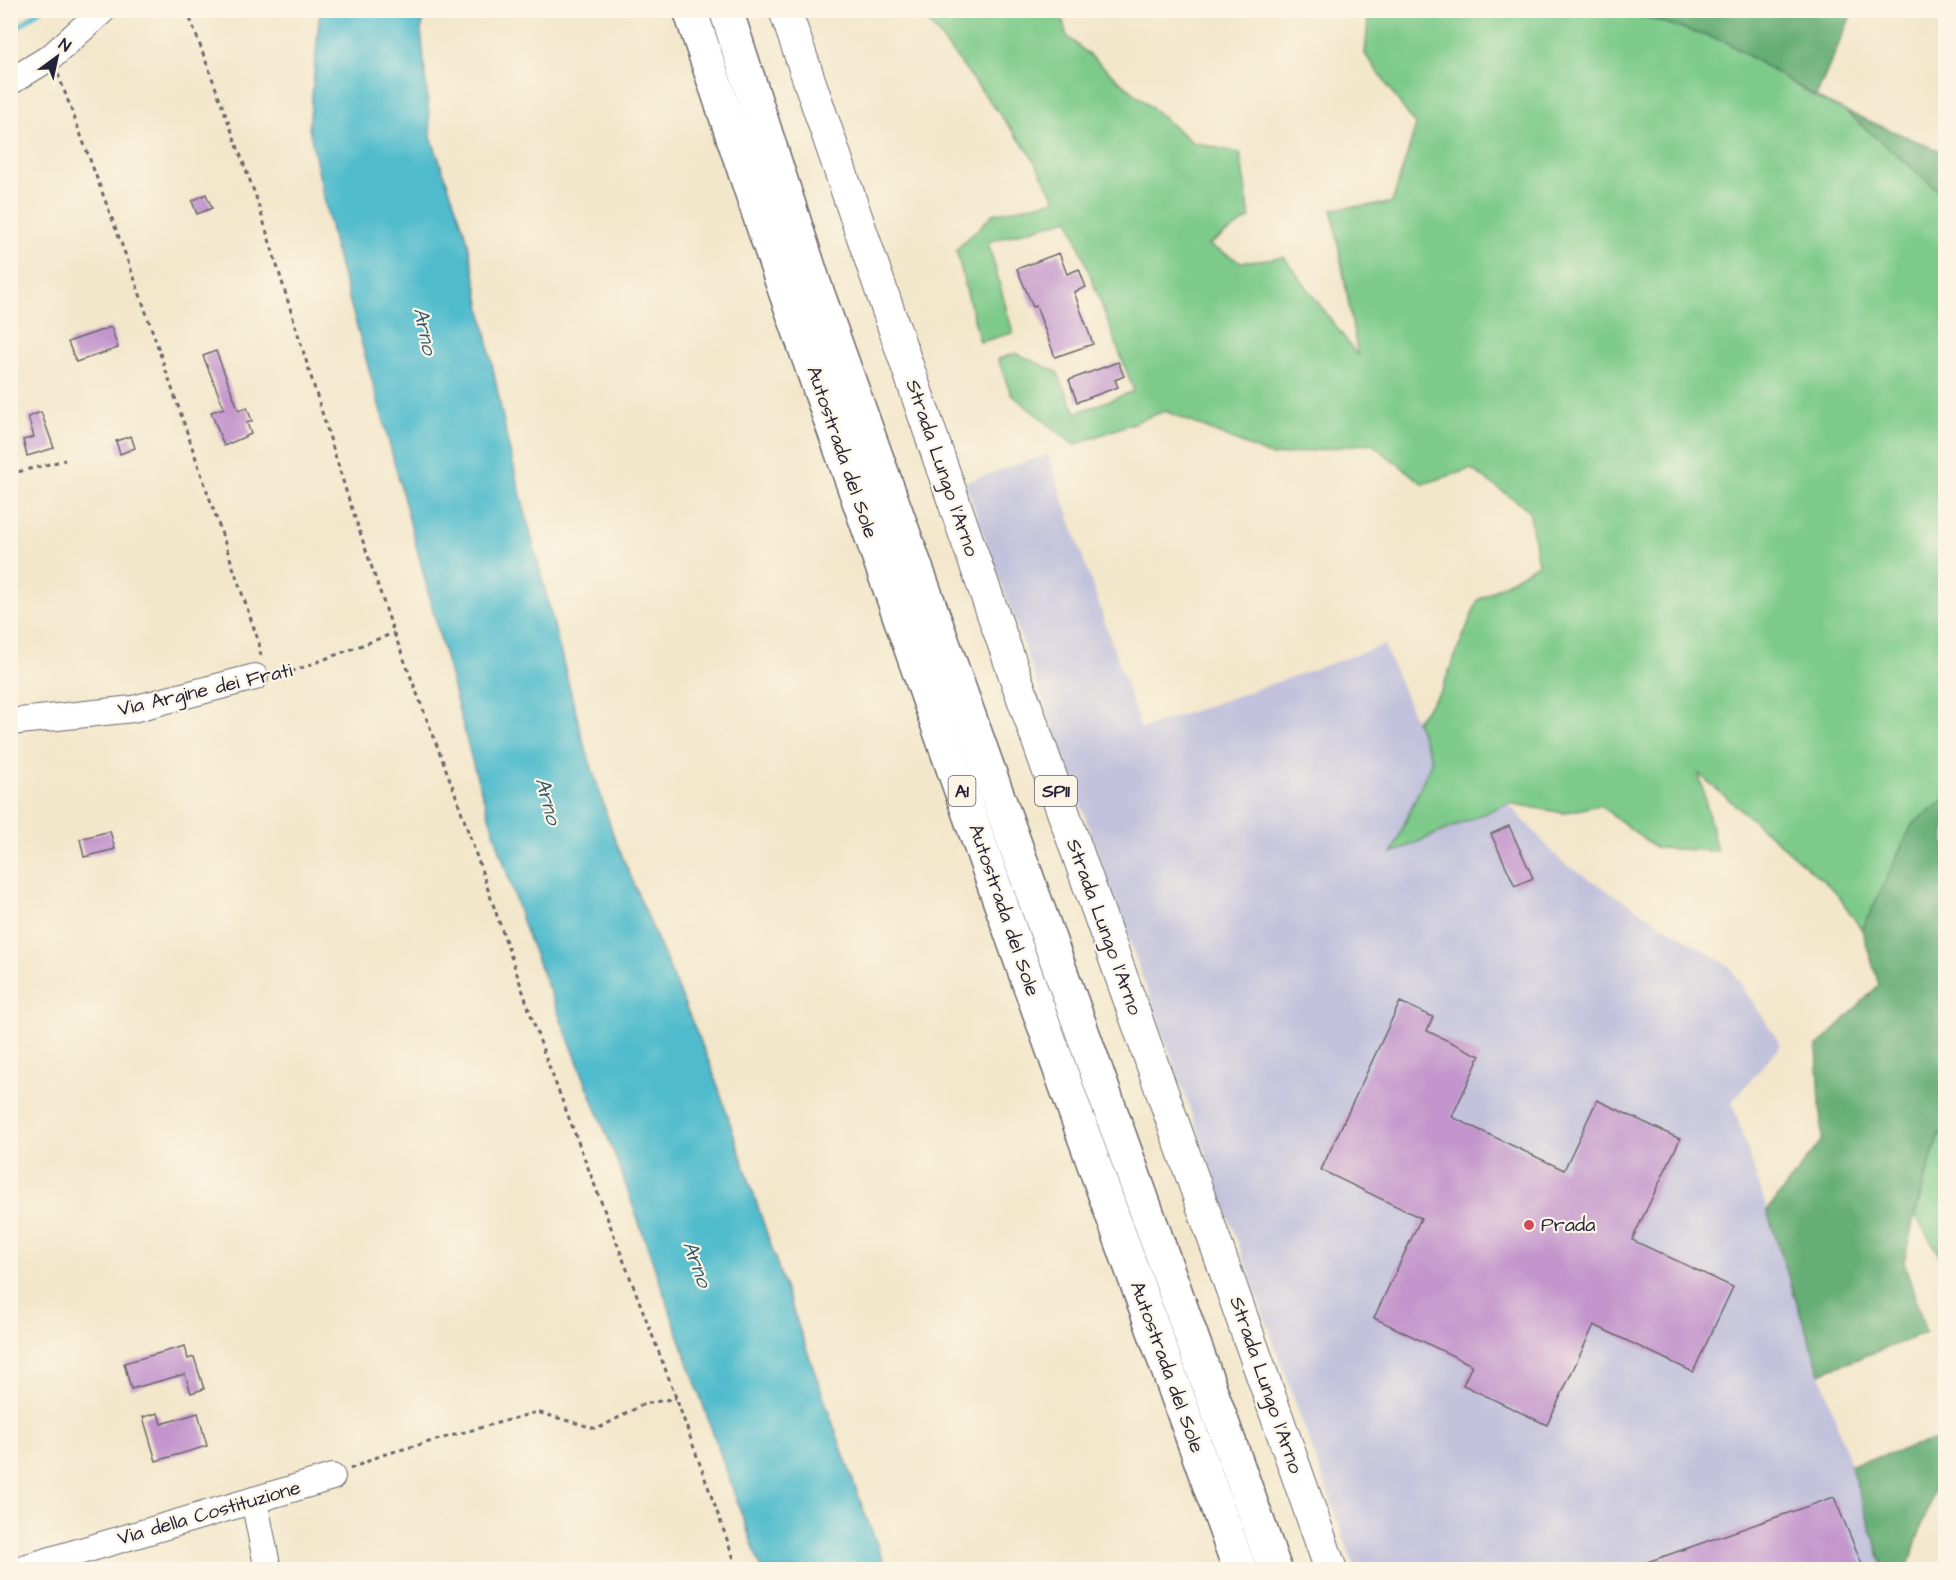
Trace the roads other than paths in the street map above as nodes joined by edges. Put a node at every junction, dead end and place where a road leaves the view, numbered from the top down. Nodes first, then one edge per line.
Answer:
1 (103, 10) edge
2 (690, 10) edge
3 (726, 10) edge
4 (786, 10) edge
5 (10, 82) edge
6 (255, 677) road end
7 (10, 722) edge
8 (332, 1477) road end
9 (254, 1500) junction
10 (17, 1569) edge
11 (268, 1569) edge
12 (1240, 1569) edge
13 (1275, 1569) edge
14 (1330, 1569) edge

1 - 5 street
2 - 12 highway, Autostrada del Sole / A1
3 - 13 highway, Autostrada del Sole / A1
4 - 14 main road, Strada Lungo l'Arno / SP11
6 - 7 street, Via Argine dei Frati
8 - 9 street, Via della Costituzione
9 - 10 street, Via della Costituzione
9 - 11 street

